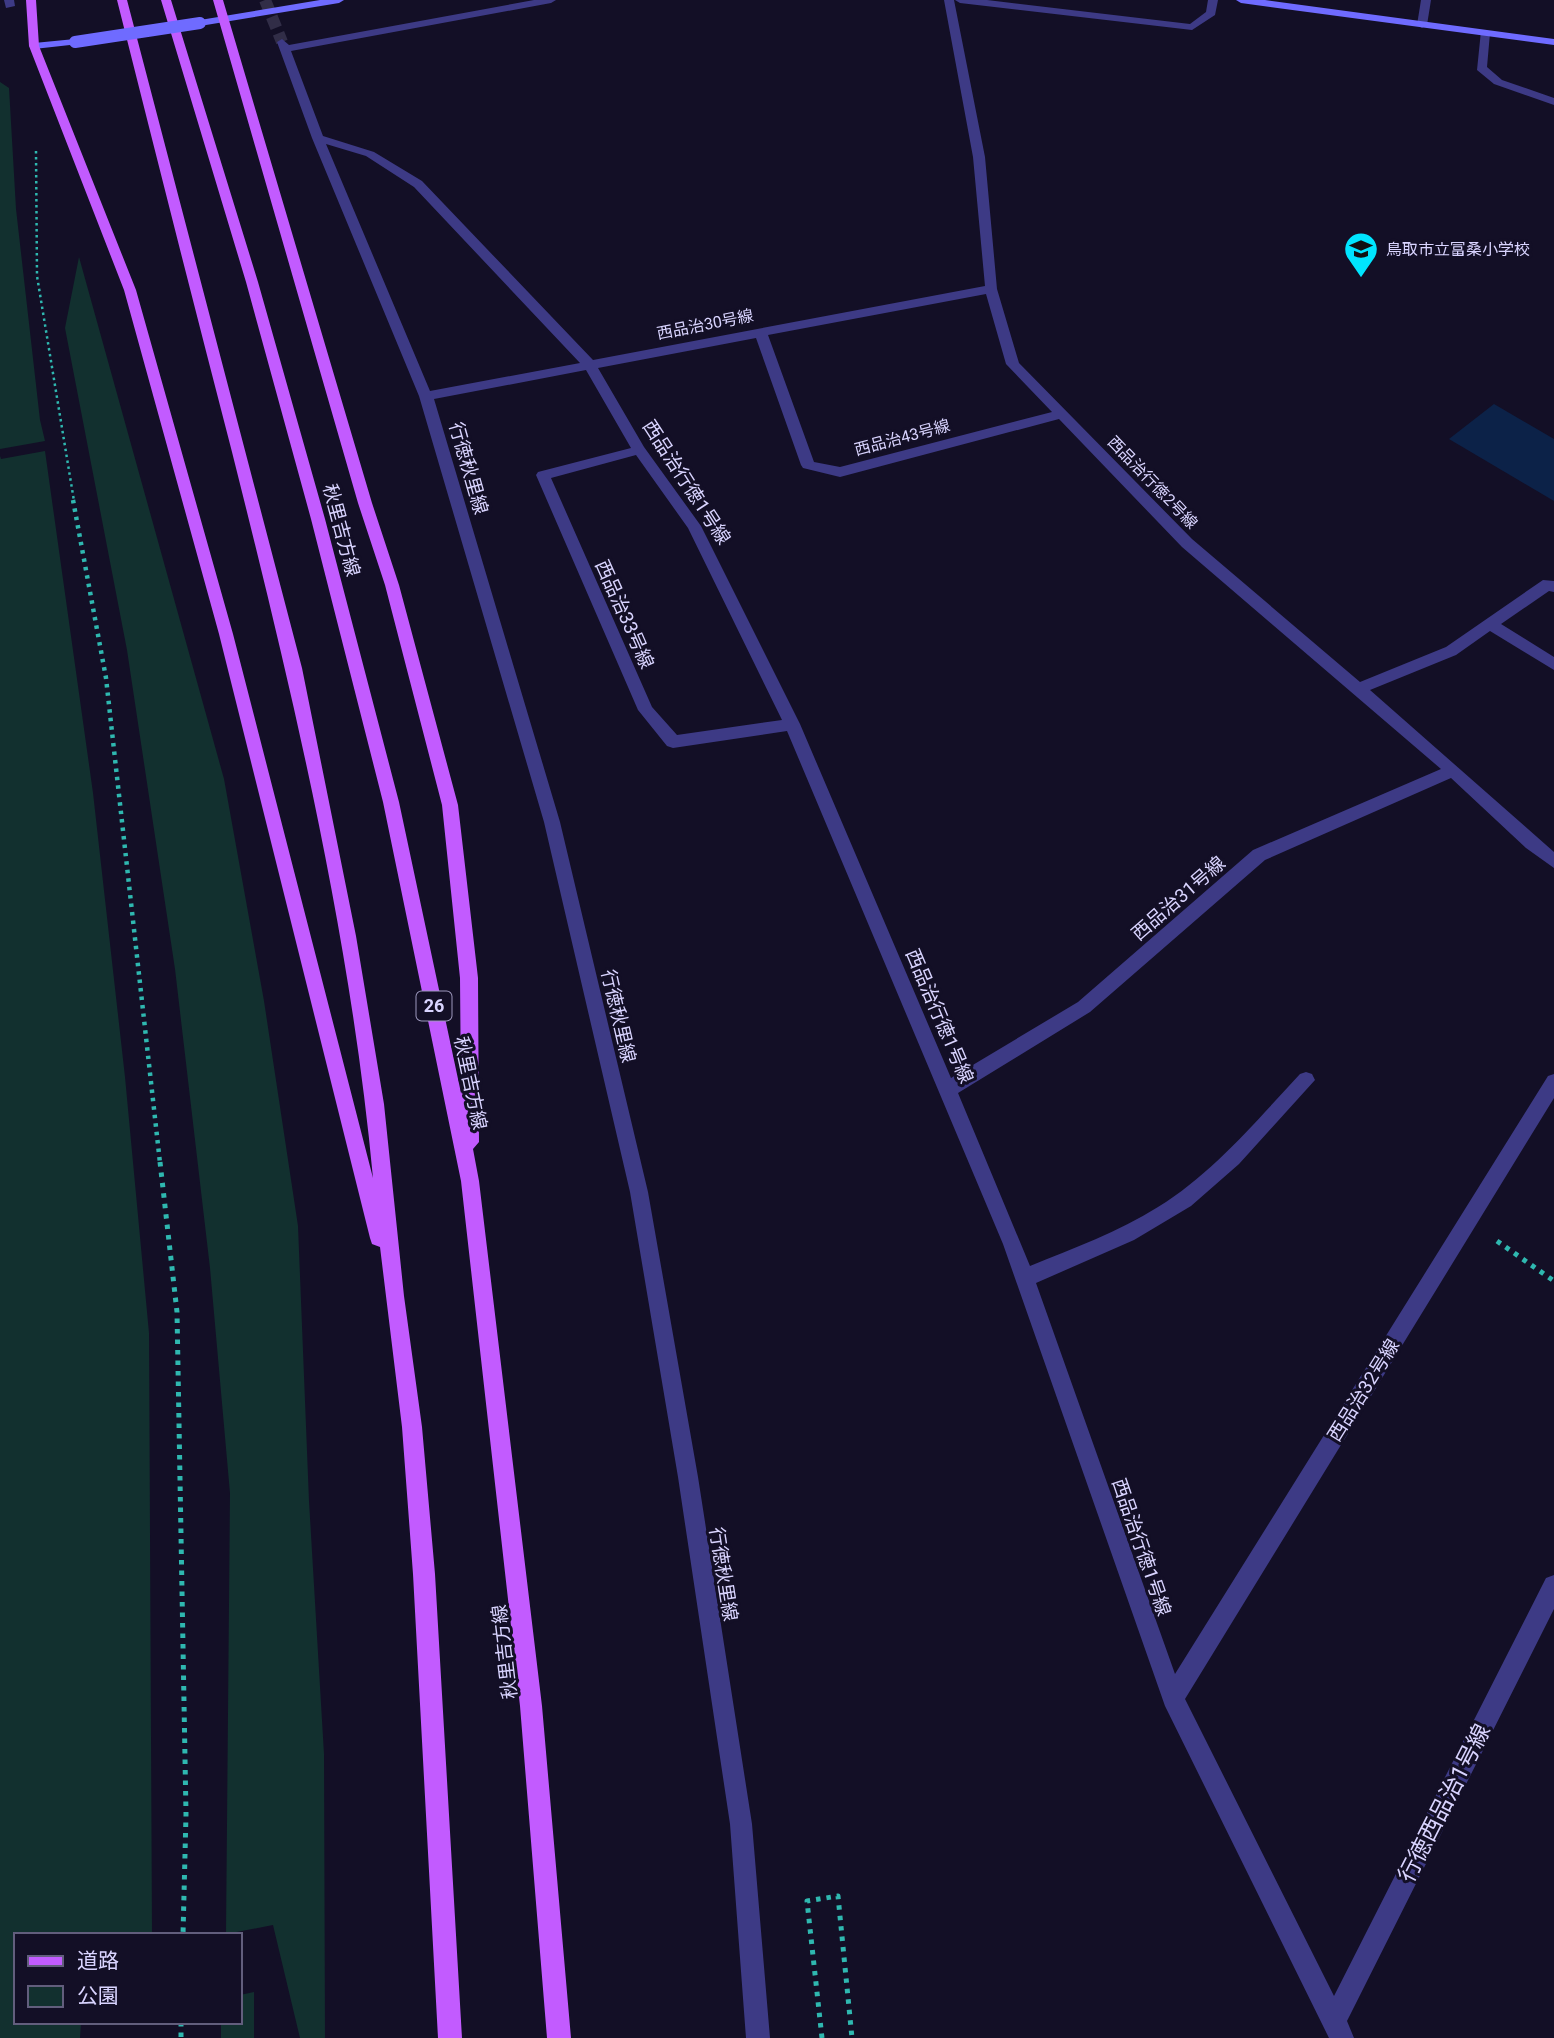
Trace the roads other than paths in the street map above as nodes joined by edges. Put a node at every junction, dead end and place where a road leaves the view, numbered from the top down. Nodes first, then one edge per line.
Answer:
1 (31, 0) edge
2 (122, 0) edge
3 (166, 0) edge
4 (218, 0) edge
5 (339, 0) edge
6 (551, 0) edge
7 (949, 0) edge
8 (960, 0) edge
9 (1213, 0) edge
10 (1241, 0) edge
11 (1426, 0) edge
12 (225, 20) junction
13 (1422, 25) junction
14 (1485, 33) junction
15 (1554, 42) edge
16 (34, 46) junction
17 (1554, 102) edge
18 (318, 138) junction
19 (991, 289) junction
20 (760, 331) junction
21 (589, 364) junction
22 (426, 396) junction
23 (1062, 414) junction
24 (639, 450) junction
25 (1554, 587) edge
26 (1488, 623) junction
27 (1554, 664) edge
28 (1358, 689) junction
29 (792, 724) junction
30 (1453, 770) junction
31 (1554, 861) edge
32 (1307, 1080) dead end
33 (1554, 1082) edge
34 (949, 1089) junction
35 (470, 1181) junction
36 (1025, 1278) junction
37 (394, 1296) junction
38 (1554, 1586) edge
39 (1173, 1698) junction
40 (1338, 2029) edge
41 (450, 2038) edge
42 (559, 2038) edge
43 (758, 2038) edge

1 - 16 main road
2 - 37 main road
3 - 35 main road, 秋里吉方線 / 26
4 - 12 main road
5 - 12 street
6 - 18 street, 行徳秋里線
7 - 19 street, 西品治行徳2号線
8 - 9 street
10 - 13 street
11 - 13 street
12 - 16 street, bridge
12 - 35 main road
13 - 14 street
14 - 15 street
14 - 17 street
16 - 37 main road
18 - 21 street, 西品治行徳1号線
18 - 22 street, 行徳秋里線
19 - 20 street, 西品治30号線
19 - 23 street, 西品治行徳2号線
20 - 21 street, 西品治30号線
20 - 23 street, 西品治43号線
21 - 22 street, 西品治30号線
21 - 24 street, 西品治行徳1号線
22 - 43 street, 行徳秋里線
23 - 28 street, 西品治行徳2号線
24 - 29 street, 西品治行徳1号線
24 - 29 street, 西品治33号線
25 - 26 street
26 - 27 street
26 - 28 street
28 - 30 street, 西品治行徳2号線
29 - 34 street, 西品治行徳1号線
30 - 31 street, 西品治行徳2号線
30 - 34 street, 西品治31号線
32 - 36 street
33 - 39 street, 西品治32号線
34 - 36 street, 西品治行徳1号線
35 - 42 main road, 秋里吉方線 / 26
36 - 39 street, 西品治行徳1号線
37 - 41 main road
38 - 40 street, 行徳西品治1号線
39 - 40 street, 西品治行徳1号線

